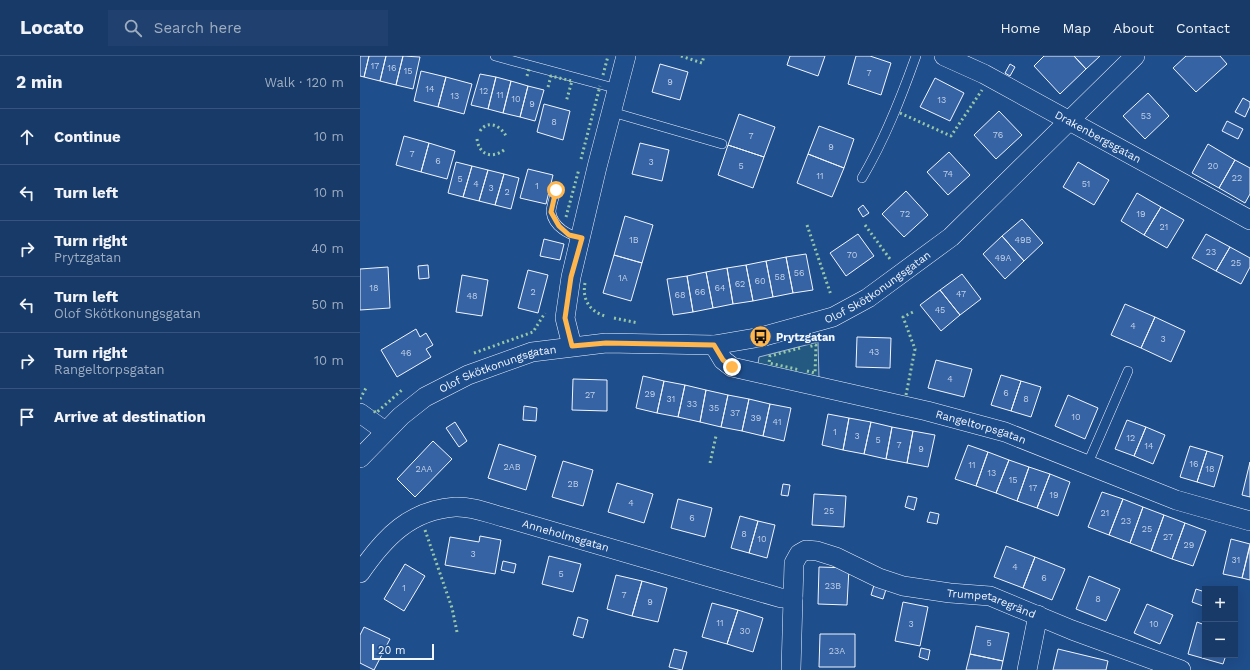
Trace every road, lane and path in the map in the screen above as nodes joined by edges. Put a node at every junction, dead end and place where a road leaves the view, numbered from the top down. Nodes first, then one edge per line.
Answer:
1 (495, 56) edge
2 (626, 56) edge
3 (916, 56) edge
4 (944, 56) edge
5 (1135, 56) edge
6 (618, 88) junction
7 (612, 112) junction
8 (1069, 122) junction
9 (722, 144) dead end
10 (862, 178) dead end
11 (556, 190) dead end
12 (1250, 220) edge
13 (582, 238) junction
14 (714, 345) junction
15 (572, 346) junction
16 (1128, 371) dead end
17 (360, 413) edge
18 (385, 431) junction
19 (360, 458) edge
20 (1088, 463) junction
21 (1250, 521) edge
22 (360, 573) edge
23 (793, 598) junction
24 (1038, 615) junction
25 (791, 670) edge
26 (1027, 670) edge
27 (1181, 670) edge

1 - 6 lane
2 - 6 street
3 - 10 lane
4 - 8 street, Drakenbergsgatan
5 - 8 street, Olof Skötkonungsgatan
6 - 7 street
7 - 9 lane
7 - 13 street
8 - 12 street, Drakenbergsgatan
8 - 14 street, Olof Skötkonungsgatan
11 - 13 lane
13 - 15 street
14 - 15 street, Olof Skötkonungsgatan
14 - 20 street, Rangeltorpsgatan
15 - 18 street, Olof Skötkonungsgatan
16 - 20 lane
17 - 18 street
18 - 19 street, Olof Skötkonungsgatan
20 - 21 street, Rangeltorpsgatan
22 - 23 street, Anneholmsgatan
23 - 24 street, Trumpetaregränd
23 - 25 street
24 - 26 street
24 - 27 street, Trumpetaregränd

